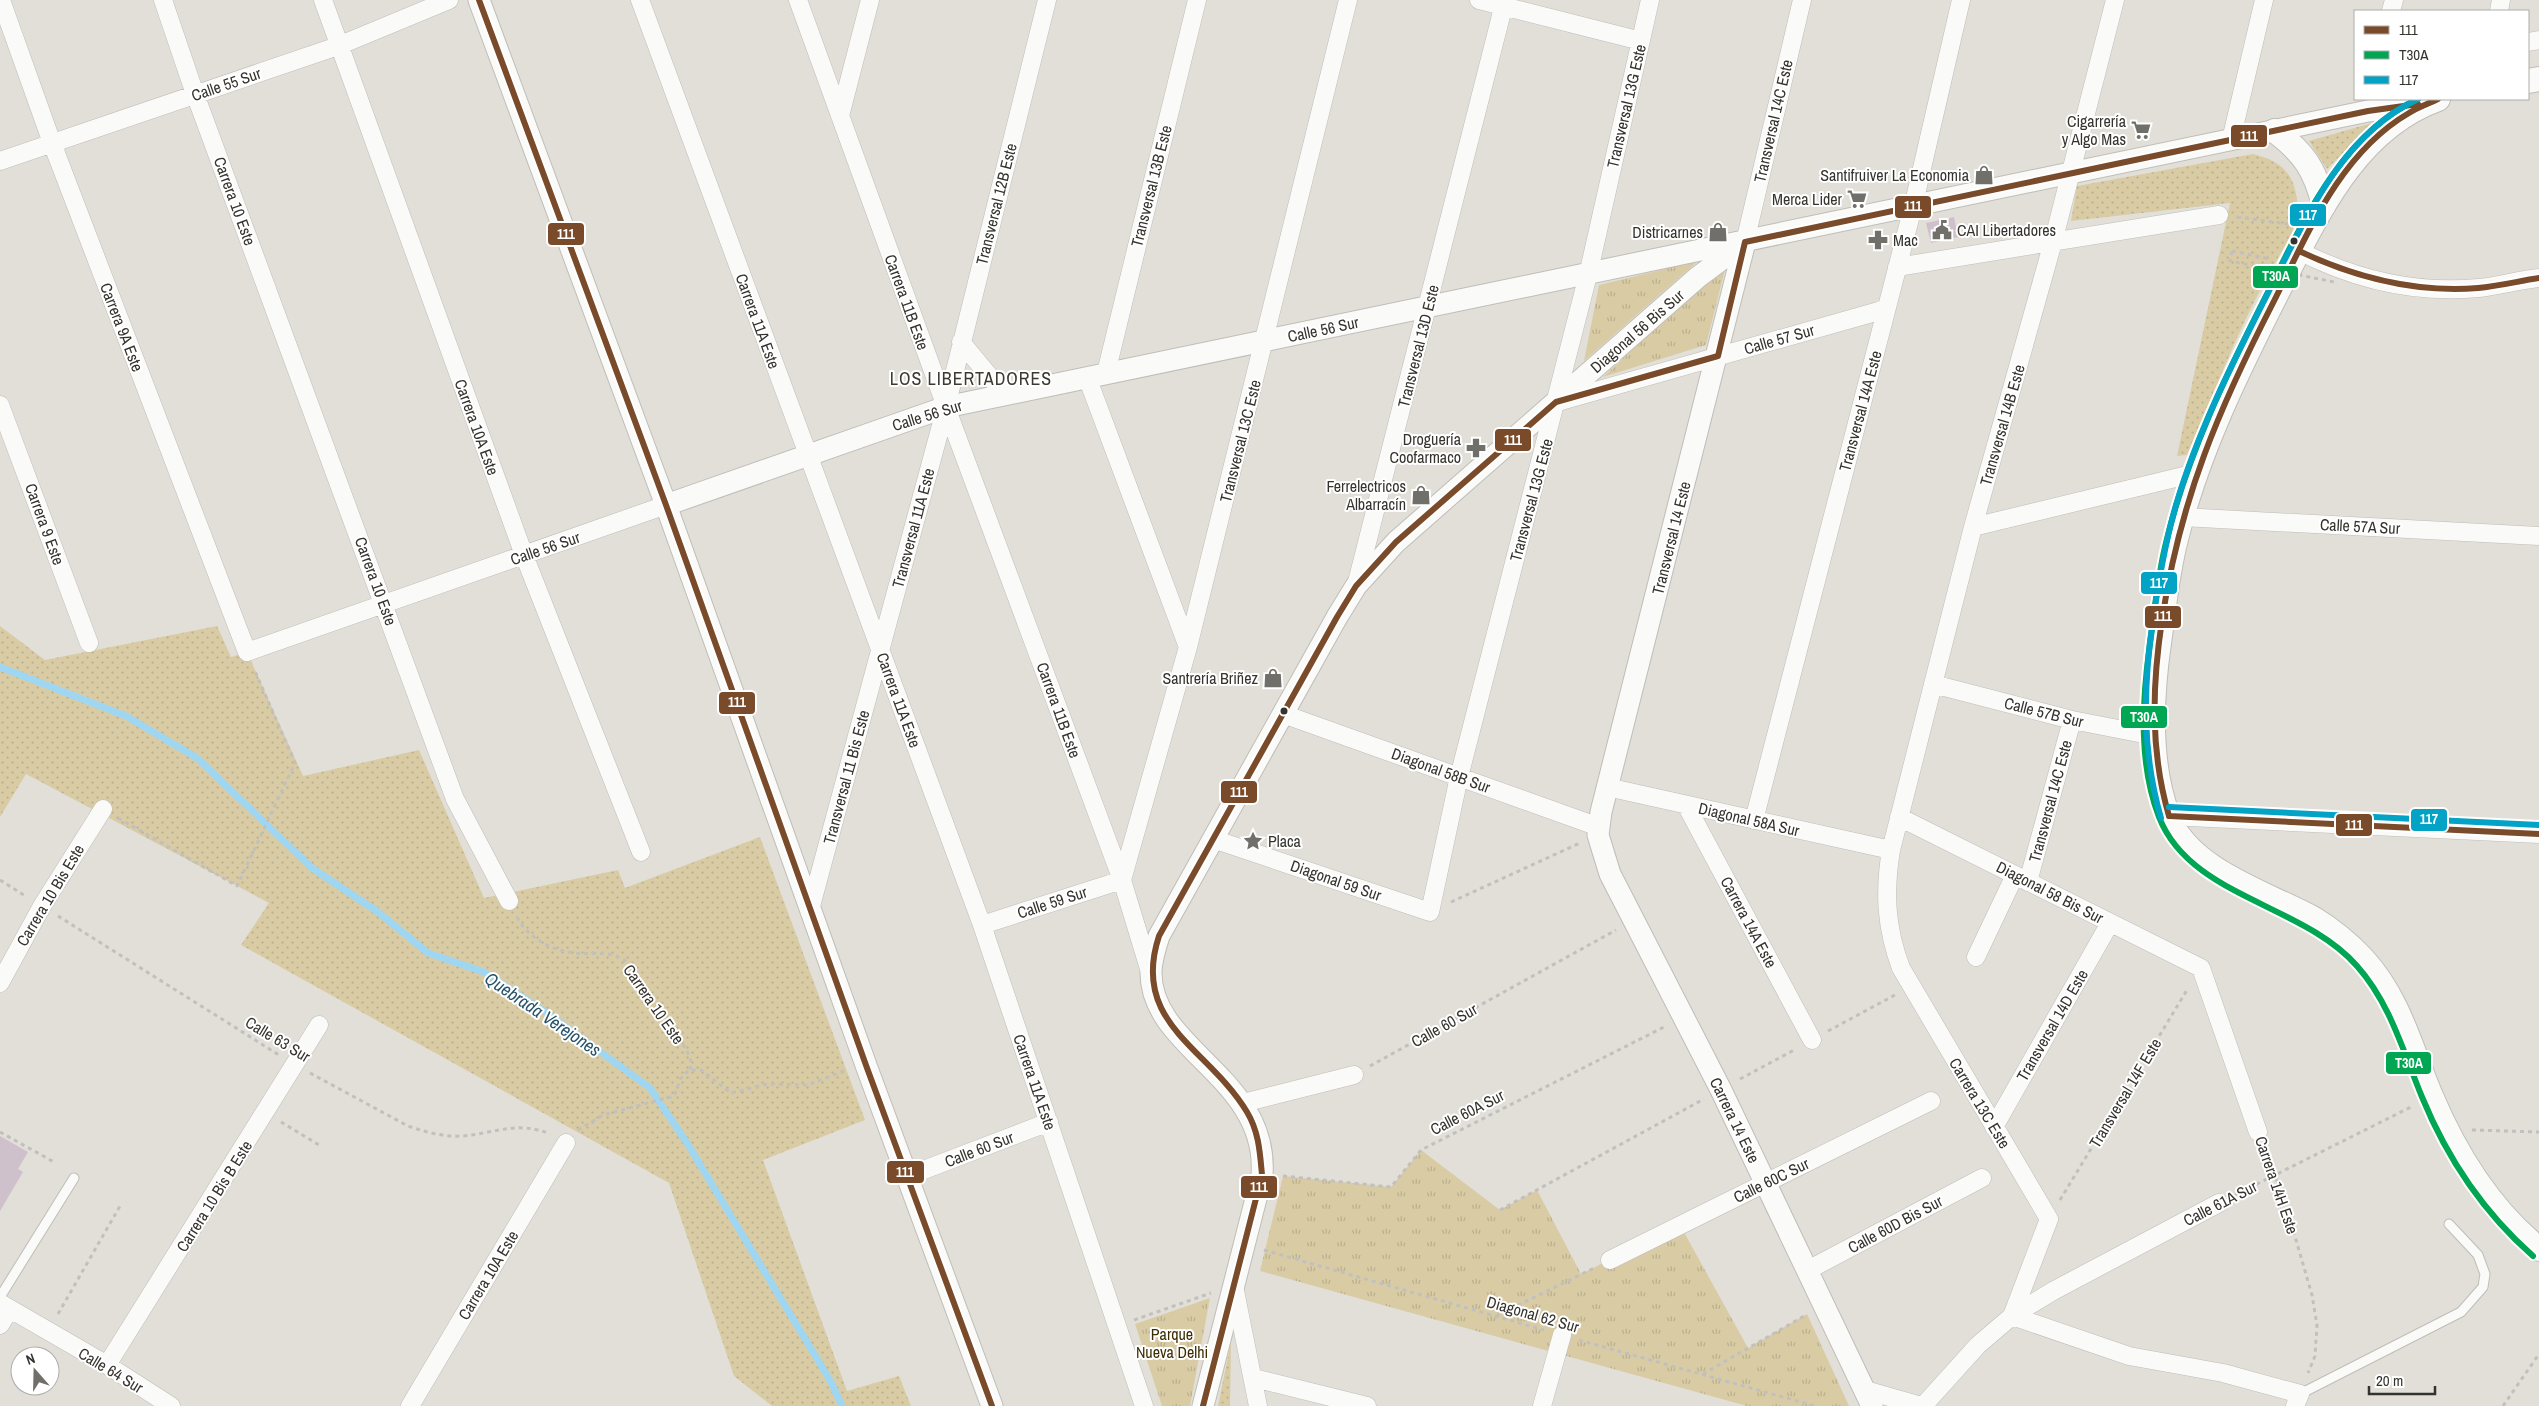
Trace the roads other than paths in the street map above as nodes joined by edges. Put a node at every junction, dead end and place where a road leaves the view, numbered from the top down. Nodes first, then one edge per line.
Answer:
1 (2, 0) edge
2 (163, 0) edge
3 (323, 0) edge
4 (449, 0) edge
5 (479, 0) edge
6 (640, 0) edge
7 (798, 0) edge
8 (870, 0) edge
9 (1047, 0) edge
10 (1197, 0) edge
11 (1348, 0) edge
12 (1479, 0) edge
13 (1650, 0) edge
14 (1802, 0) edge
15 (1961, 0) edge
16 (2115, 0) edge
17 (2264, 0) edge
18 (1505, 3) edge
19 (1641, 41) junction
20 (338, 46) junction
21 (195, 94) junction
22 (2432, 101) edge
23 (2369, 105) edge
24 (840, 116) junction
25 (2275, 131) junction
26 (2231, 140) junction
27 (52, 143) junction
28 (0, 161) edge
29 (2071, 174) junction
30 (2324, 204) junction
31 (1913, 207) junction
32 (2219, 215) road end
33 (1745, 242) junction
34 (2053, 242) junction
35 (2296, 257) junction
36 (1897, 267) junction
37 (1588, 274) junction
38 (2539, 278) edge
39 (1428, 307) junction
40 (1886, 309) junction
41 (1265, 340) junction
42 (962, 342) junction
43 (1718, 356) junction
44 (1096, 375) junction
45 (1004, 395) junction
46 (1556, 402) junction
47 (0, 405) edge
48 (946, 407) junction
49 (6, 440) edge
50 (807, 456) junction
51 (2196, 473) junction
52 (666, 505) junction
53 (2182, 517) junction
54 (1974, 528) junction
55 (2539, 536) edge
56 (524, 555) junction
57 (1356, 586) junction
58 (385, 604) junction
59 (89, 643) dead end
60 (1188, 647) junction
61 (880, 649) junction
62 (247, 652) joint
63 (1933, 684) junction
64 (1283, 714) junction
65 (2072, 720) junction
66 (2154, 736) junction
67 (1459, 777) junction
68 (1607, 787) junction
69 (1686, 805) junction
70 (102, 809) road end
71 (2168, 816) junction
72 (1899, 817) junction
73 (1754, 820) junction
74 (1599, 831) junction
75 (2539, 834) edge
76 (1214, 839) junction
77 (1891, 850) junction
78 (641, 852) dead end
79 (2022, 878) junction
80 (1122, 880) junction
81 (509, 901) road end
82 (811, 906) junction
83 (1430, 912) joint
84 (2110, 923) junction
85 (982, 924) junction
86 (1976, 957) dead end
87 (2201, 968) joint
88 (1151, 973) junction
89 (0, 983) edge
90 (319, 1026) dead end
91 (1812, 1040) dead end
92 (1354, 1075) road end
93 (1931, 1101) dead end
94 (1243, 1103) junction
95 (1049, 1122) junction
96 (1994, 1127) junction
97 (2258, 1132) road end
98 (566, 1143) road end
99 (908, 1176) junction
100 (74, 1178) dead end
101 (1982, 1178) dead end
102 (1766, 1183) junction
103 (2219, 1203) road end
104 (2049, 1219) joint
105 (2450, 1224) dead end
106 (2539, 1249) edge
107 (1610, 1260) road end
108 (1808, 1270) junction
109 (1234, 1285) junction
110 (3, 1303) edge
111 (2012, 1316) junction
112 (0, 1326) edge
113 (1562, 1335) road end
114 (107, 1365) junction
115 (1254, 1378) junction
116 (1869, 1398) edge
117 (2298, 1400) edge
118 (171, 1406) edge
119 (410, 1406) edge
120 (992, 1406) edge
121 (1144, 1406) edge
122 (1203, 1406) edge
123 (1258, 1406) edge
124 (1367, 1406) edge
125 (1542, 1406) edge
126 (1922, 1406) edge

1 - 27 street, Carrera 9A Este
2 - 21 street, Carrera 10 Este
3 - 20 street, Carrera 10A Este
4 - 20 street, Calle 55 Sur
5 - 52 street
6 - 50 street, Carrera 11A Este
7 - 24 street, Carrera 11B Este
8 - 24 street
9 - 42 street, Transversal 12B Este
10 - 44 street, Transversal 13B Este
11 - 41 street, Transversal 13C Este
12 - 18 street
13 - 19 street, Transversal 13G Este
14 - 33 street, Transversal 14C Este
15 - 31 street, Transversal 14A Este
16 - 29 street, Transversal 14B Este
17 - 26 street
18 - 19 street
18 - 39 street, Transversal 13D Este
19 - 37 street, Transversal 13G Este
20 - 21 street, Calle 55 Sur
20 - 56 street, Carrera 10A Este
21 - 27 street, Calle 55 Sur
21 - 58 street, Carrera 10 Este
22 - 23 street, Calle 56 Sur
22 - 30 main road
23 - 25 street, Calle 56 Sur
24 - 48 street, Carrera 11B Este
25 - 26 street, Calle 56 Sur
25 - 30 main road
26 - 29 street, Calle 56 Sur
27 - 28 street, Calle 55 Sur
27 - 62 street, Carrera 9A Este
29 - 31 street, Calle 56 Sur
29 - 34 street, Transversal 14B Este
30 - 35 main road
31 - 33 street, Calle 56 Sur
31 - 36 street, Transversal 14A Este
32 - 34 street
33 - 37 street, Calle 56 Sur
33 - 43 street, Transversal 14 Este
33 - 46 street, Diagonal 56 Bis Sur
34 - 36 street
34 - 54 street, Transversal 14B Este
35 - 38 street
35 - 51 main road
36 - 40 street, Transversal 14A Este
37 - 39 street, Calle 56 Sur
37 - 46 street, Transversal 13G Este
39 - 41 street, Calle 56 Sur
39 - 57 street, Transversal 13D Este
40 - 43 street, Calle 57 Sur
40 - 73 street, Transversal 14A Este
41 - 44 street, Calle 56 Sur
41 - 60 street, Transversal 13C Este
42 - 45 street
42 - 48 street, Transversal 12B Este
43 - 46 street, Calle 57 Sur
43 - 68 street, Transversal 14 Este
44 - 45 street, Calle 56 Sur
44 - 60 street
45 - 48 street, Calle 56 Sur
46 - 57 street, Diagonal 56 Bis Sur
46 - 67 street, Transversal 13G Este
47 - 49 street, Carrera 9 Este
48 - 50 street, Calle 56 Sur
48 - 61 street, Transversal 11A Este
48 - 80 street, Carrera 11B Este
49 - 59 street, Carrera 9 Este
50 - 52 street, Calle 56 Sur
50 - 61 street, Carrera 11A Este
51 - 53 main road
51 - 54 street
52 - 56 street, Calle 56 Sur
52 - 82 street
53 - 55 street, Calle 57A Sur
53 - 66 main road
54 - 63 street, Transversal 14B Este
56 - 58 street, Calle 56 Sur
56 - 78 street, Carrera 10A Este
57 - 64 street, Transversal 13D Este
58 - 62 street, Calle 56 Sur
58 - 81 street, Carrera 10 Este
60 - 80 street, Transversal 13C Este
61 - 82 street, Transversal 11 Bis Este
61 - 85 street, Carrera 11A Este
63 - 65 street, Calle 57B Sur
63 - 72 street, Transversal 14B Este
64 - 67 street, Diagonal 58B Sur
64 - 76 street, Transversal 13D Este
65 - 66 street, Calle 57B Sur
65 - 79 street, Transversal 14C Este
66 - 71 main road
67 - 74 street, Diagonal 58B Sur
67 - 83 street, Transversal 13G Este
68 - 69 street, Diagonal 58A Sur
68 - 74 street, Transversal 14 Este
69 - 73 street, Diagonal 58A Sur
69 - 91 street, Carrera 14A Este
70 - 89 street, Carrera 10 Bis Este
71 - 75 street
71 - 106 main road
72 - 77 street, Transversal 14B Este
72 - 79 street, Diagonal 58 Bis Sur
73 - 77 street, Diagonal 58A Sur
74 - 102 street, Carrera 14 Este
76 - 83 street, Diagonal 59 Sur
76 - 88 street, Transversal 13D Este
77 - 96 street, Carrera 13C Este
79 - 84 street, Diagonal 58 Bis Sur
79 - 86 street, Transversal 14C Este
80 - 85 street, Calle 59 Sur
80 - 88 street, Carrera 11B Este
82 - 99 street
84 - 87 street, Diagonal 58 Bis Sur
84 - 96 street, Transversal 14D Este
85 - 95 street, Carrera 11A Este
87 - 97 street, Carrera 14H Este
88 - 94 street, Carrera 11B Este
90 - 114 street, Carrera 10 Bis B Este
92 - 94 street
93 - 102 street, Calle 60C Sur
94 - 109 street, Carrera 11B Este
95 - 99 street, Calle 60 Sur
95 - 121 street, Carrera 11A Este
96 - 104 street, Carrera 13C Este
98 - 119 street, Carrera 10A Este
99 - 120 street
100 - 110 lane
101 - 108 street, Calle 60D Bis Sur
102 - 107 street, Calle 60C Sur
102 - 108 street, Carrera 14 Este
103 - 111 street, Calle 61A Sur
104 - 111 street, Calle 61A Sur
105 - 117 lane
108 - 116 street, Carrera 14 Este
109 - 115 street
109 - 122 street, Carrera 11B Este
110 - 112 street
110 - 114 street, Calle 64 Sur
111 - 117 street
111 - 126 street, Calle 61A Sur
113 - 125 street
114 - 118 street, Calle 64 Sur
115 - 123 street
115 - 124 street
116 - 126 street

